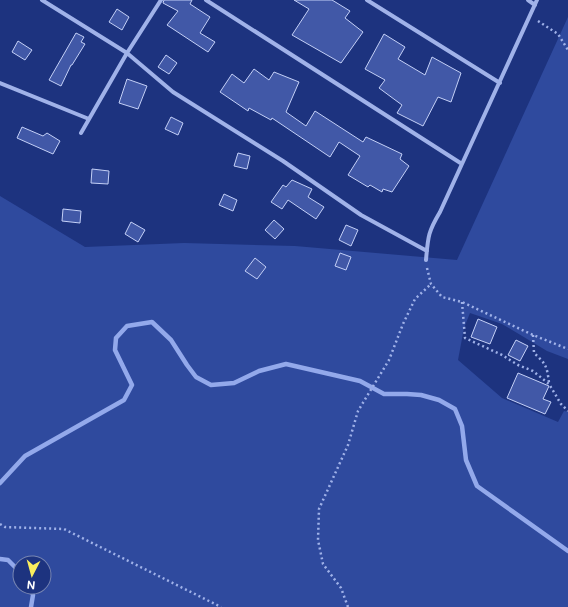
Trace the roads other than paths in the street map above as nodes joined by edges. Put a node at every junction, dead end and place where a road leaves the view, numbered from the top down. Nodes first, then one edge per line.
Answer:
1 (42, 0) edge
2 (161, 0) edge
3 (206, 0) edge
4 (367, 0) edge
5 (528, 0) edge
6 (537, 0) edge
7 (535, 5) junction
8 (127, 53) junction
9 (0, 83) edge
10 (500, 83) junction
11 (89, 119) junction
12 (81, 133) dead end
13 (462, 164) junction
14 (427, 251) junction
15 (426, 260) road end

1 - 8 street
2 - 8 street
3 - 13 street
4 - 10 street
5 - 7 street
6 - 7 street
7 - 10 street
8 - 11 street
8 - 14 street
9 - 11 street
10 - 13 street
11 - 12 street
13 - 14 street
14 - 15 street

